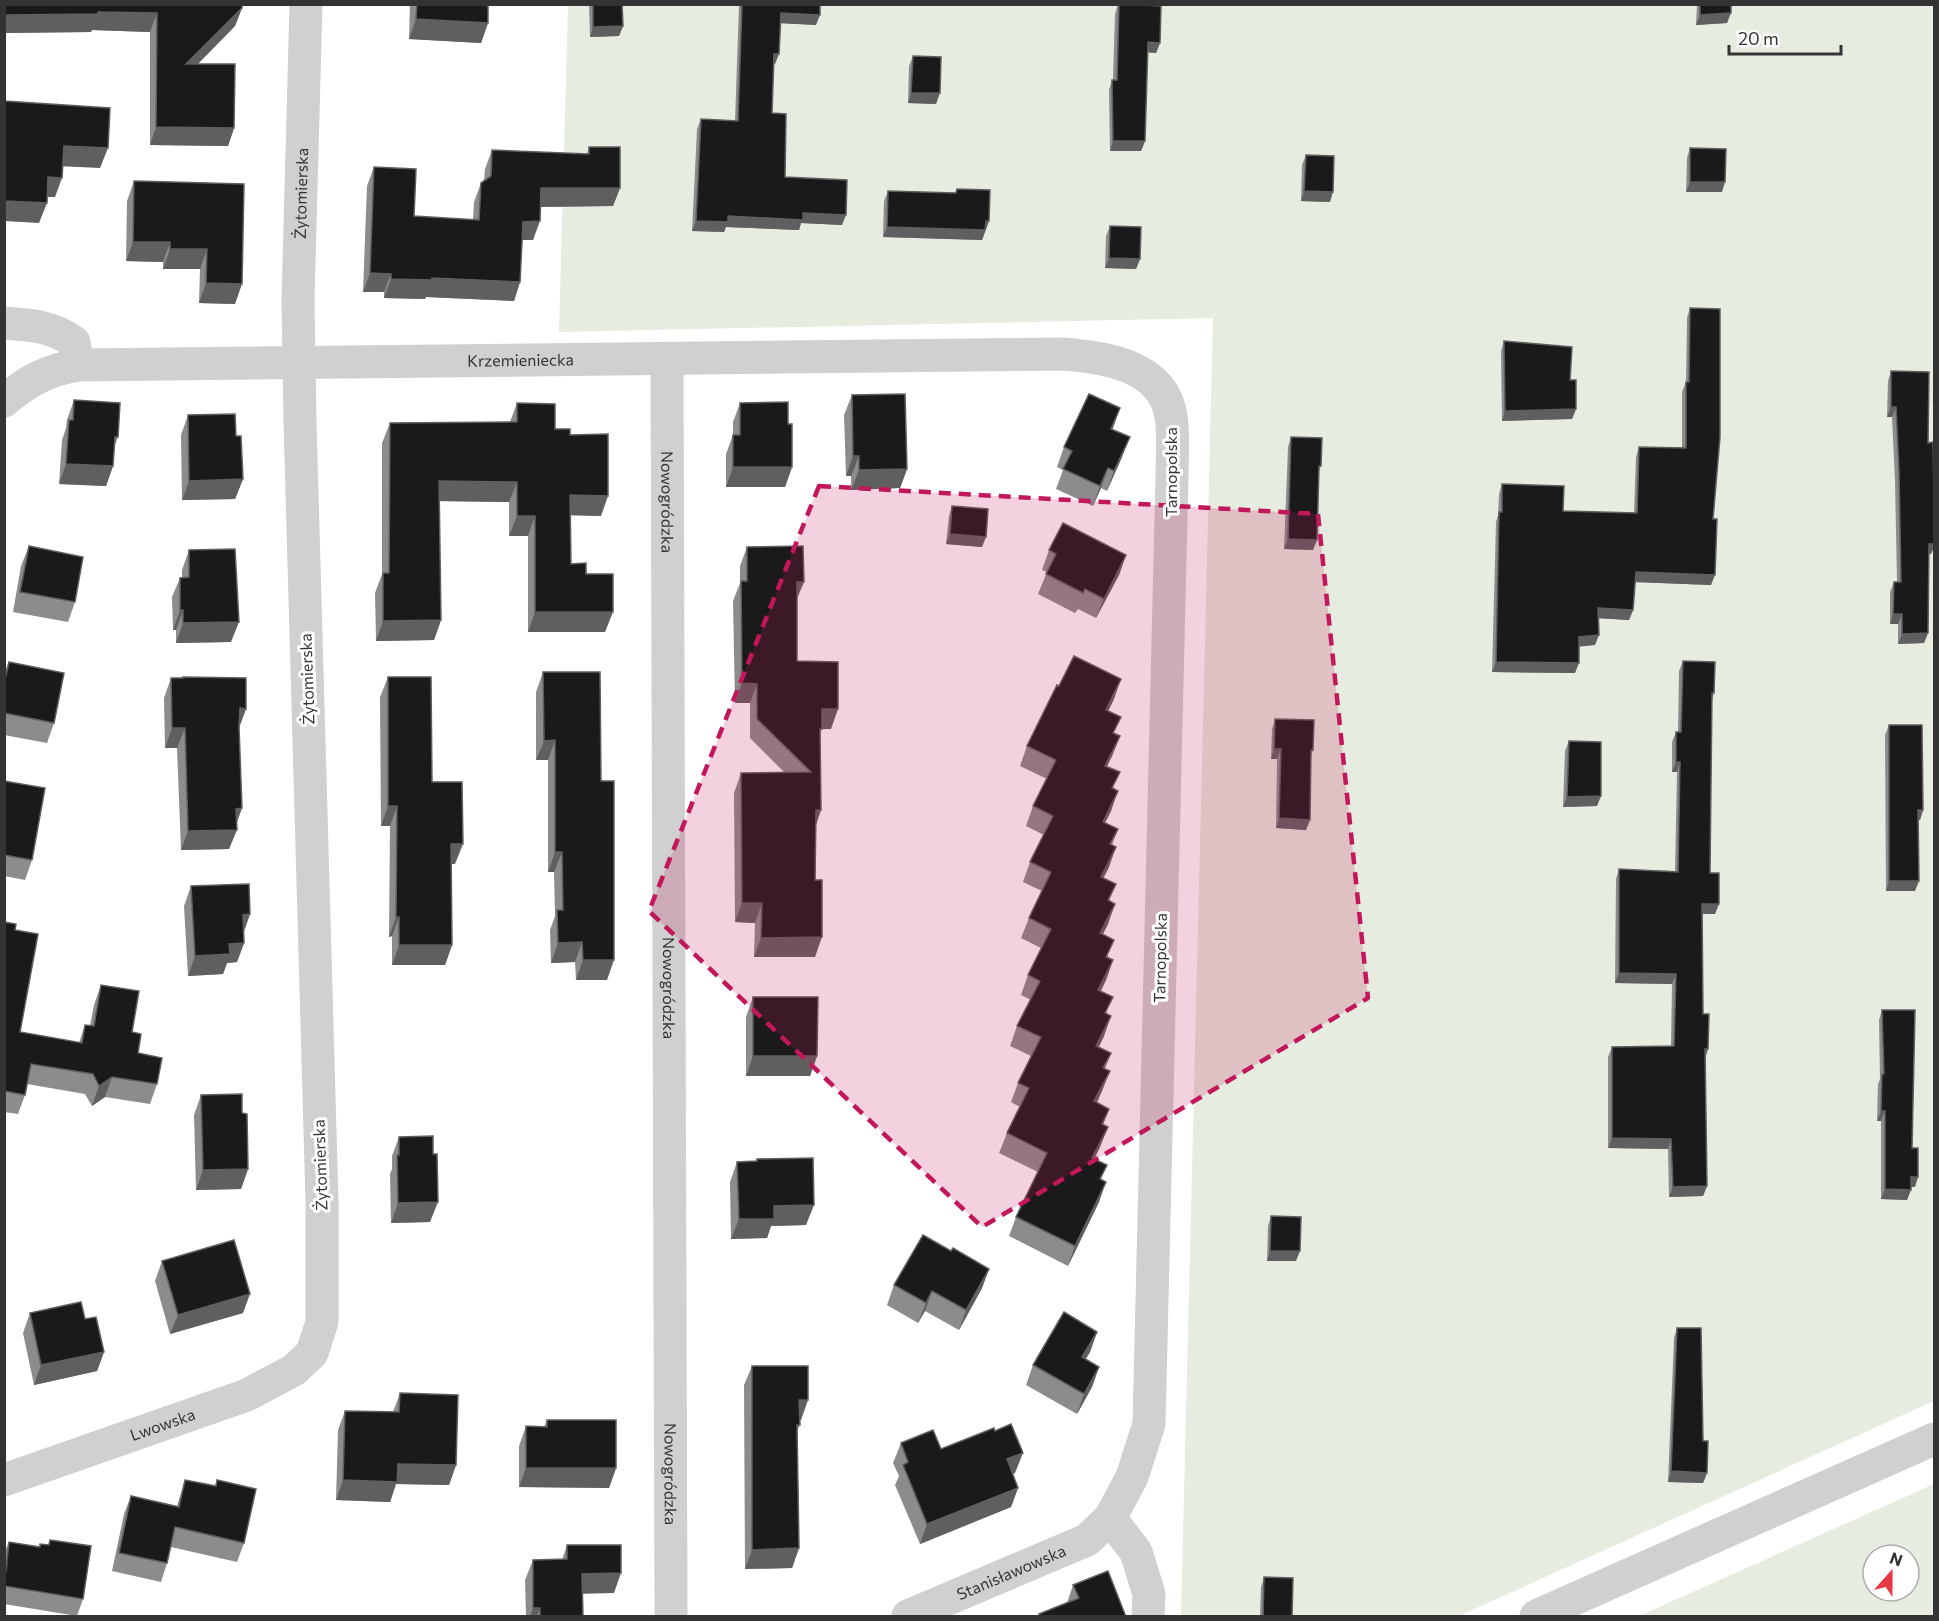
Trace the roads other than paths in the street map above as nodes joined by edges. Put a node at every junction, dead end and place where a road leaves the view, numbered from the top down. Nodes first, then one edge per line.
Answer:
1 (306, 4) edge
2 (4, 323) edge
3 (1062, 354) joint
4 (667, 360) junction
5 (299, 363) junction
6 (78, 365) junction
7 (4, 401) edge
8 (312, 1353) joint
9 (1935, 1439) edge
10 (4, 1480) edge
11 (1110, 1518) junction
12 (671, 1617) edge
13 (908, 1617) edge
14 (1148, 1617) edge
15 (1536, 1617) edge

1 - 5 street, Żytomierska
2 - 6 street
3 - 4 street, Krzemieniecka
3 - 11 street, Tarnopolska
4 - 5 street, Krzemieniecka
4 - 12 street, Nowogródzka
5 - 6 street, Krzemieniecka
5 - 8 street, Żytomierska
6 - 7 street, Krzemieniecka
8 - 10 street, Lwowska
9 - 15 street
11 - 13 street, Stanisławowska
11 - 14 street

